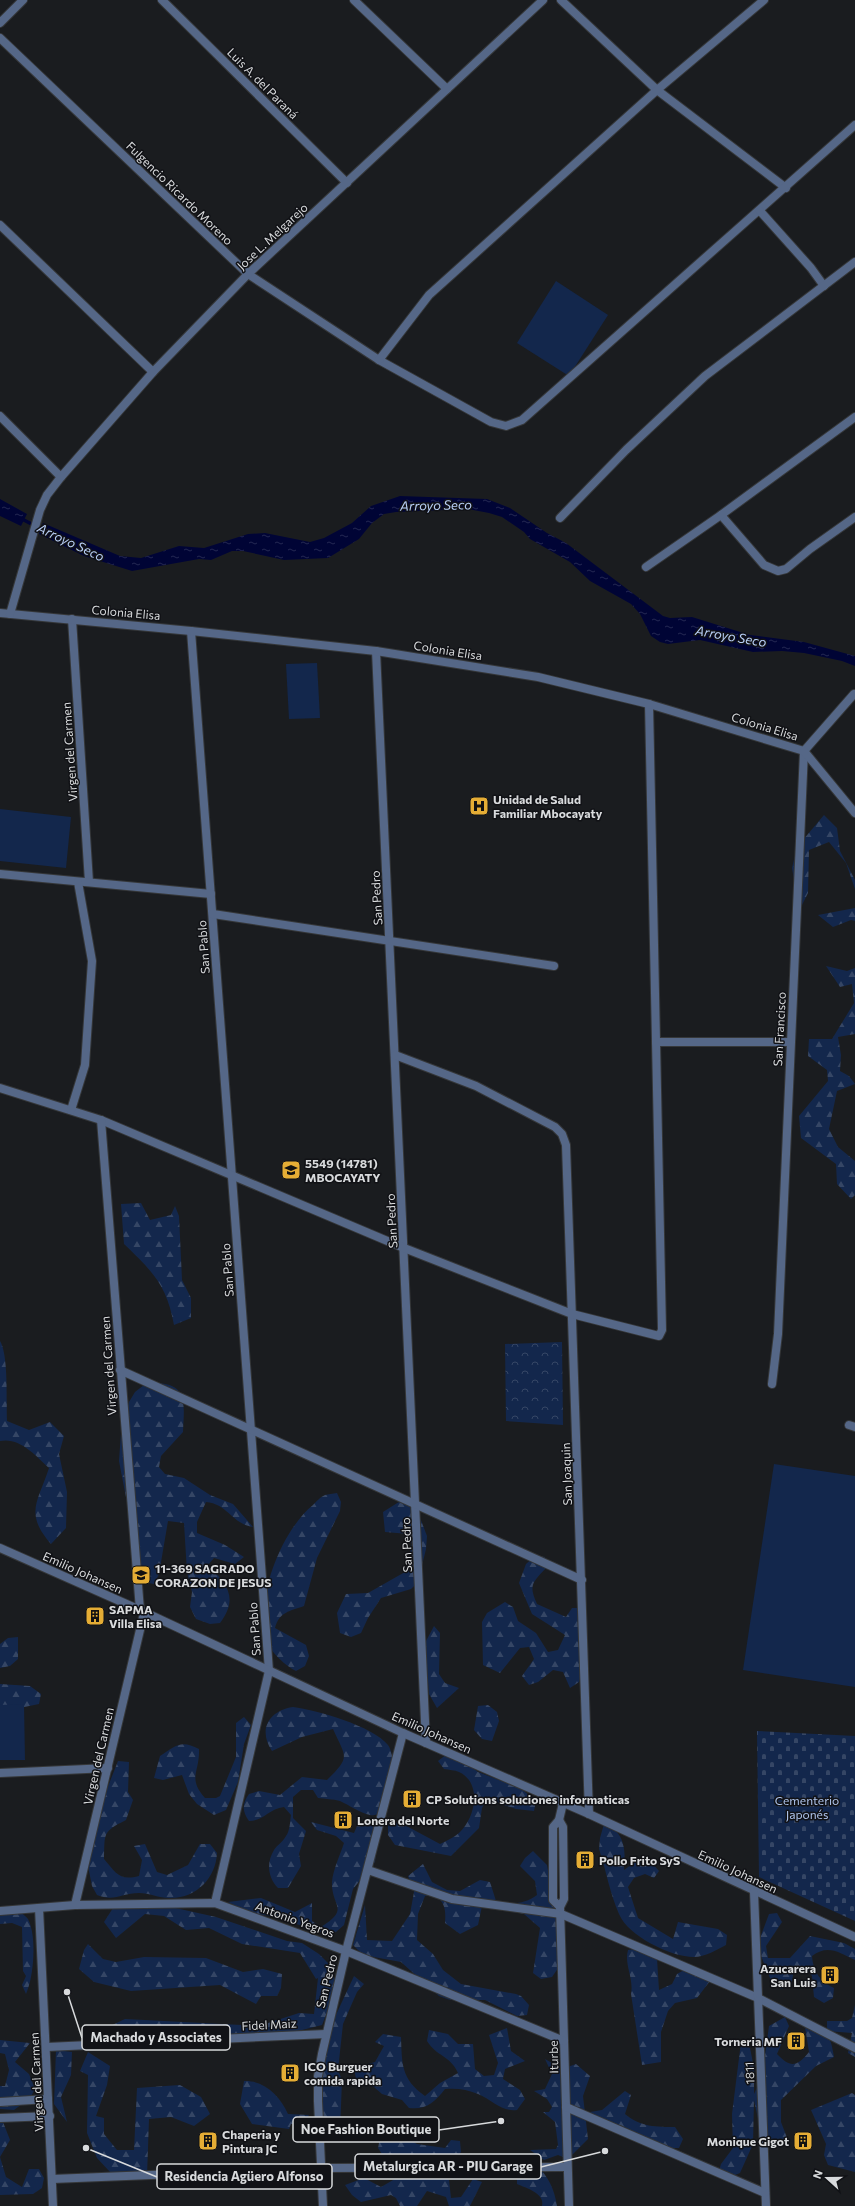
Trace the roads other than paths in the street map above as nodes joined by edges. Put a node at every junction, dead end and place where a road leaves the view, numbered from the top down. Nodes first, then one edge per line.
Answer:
1 (23, 0) edge
2 (162, 0) edge
3 (354, 0) edge
4 (543, 0) edge
5 (561, 0) edge
6 (764, 0) edge
7 (0, 23) edge
8 (0, 38) edge
9 (447, 89) junction
10 (657, 90) junction
11 (855, 125) edge
12 (347, 183) junction
13 (786, 188) junction
14 (760, 211) junction
15 (0, 225) edge
16 (855, 262) edge
17 (248, 274) junction
18 (824, 286) junction
19 (380, 360) junction
20 (153, 372) junction
21 (0, 416) edge
22 (855, 417) edge
23 (61, 476) junction
24 (721, 515) junction
25 (855, 517) edge
26 (560, 518) dead end
27 (646, 567) dead end
28 (0, 613) edge
29 (10, 614) junction
30 (72, 619) junction
31 (191, 631) junction
32 (376, 651) junction
33 (854, 694) dead end
34 (648, 704) junction
35 (804, 751) junction
36 (855, 813) edge
37 (0, 874) edge
38 (78, 882) junction
39 (89, 882) junction
40 (211, 894) junction
41 (212, 914) junction
42 (390, 941) junction
43 (554, 966) dead end
44 (656, 1042) junction
45 (790, 1042) junction
46 (395, 1056) junction
47 (0, 1088) edge
48 (71, 1110) junction
49 (101, 1120) junction
50 (233, 1177) junction
51 (404, 1248) junction
52 (572, 1314) junction
53 (120, 1370) junction
54 (772, 1384) dead end
55 (251, 1430) junction
56 (416, 1506) junction
57 (0, 1548) edge
58 (582, 1580) junction
59 (142, 1611) junction
60 (269, 1672) junction
61 (403, 1733) junction
62 (426, 1743) junction
63 (108, 1768) junction
64 (0, 1773) edge
65 (563, 1803) junction
66 (589, 1814) junction
67 (368, 1870) junction
68 (754, 1892) junction
69 (215, 1902) junction
70 (75, 1905) junction
71 (39, 1908) junction
72 (560, 1910) junction
73 (0, 1911) edge
74 (855, 1937) edge
75 (346, 1951) junction
76 (758, 1998) junction
77 (326, 2034) junction
78 (564, 2042) junction
79 (47, 2047) junction
80 (855, 2048) edge
81 (48, 2099) junction
82 (0, 2102) edge
83 (566, 2107) junction
84 (50, 2116) junction
85 (0, 2118) edge
86 (567, 2167) junction
87 (321, 2168) junction
88 (52, 2179) junction
89 (765, 2193) junction
90 (53, 2206) edge
91 (323, 2206) edge
92 (569, 2206) edge
93 (766, 2206) edge

1 - 7 street
2 - 12 street, Luis A. del Paraná
3 - 9 street
4 - 9 street, Jose L. Melgarejo
5 - 10 street
6 - 10 street
8 - 17 street, Fulgencio Ricardo Moreno
9 - 12 street, Jose L. Melgarejo
10 - 13 street
10 - 19 street
11 - 13 street, Fulgencio Ricardo Moreno
12 - 17 street, Jose L. Melgarejo
13 - 14 street, Fulgencio Ricardo Moreno
14 - 18 street
14 - 19 street, Fulgencio Ricardo Moreno
15 - 20 street
16 - 18 street
17 - 19 street, Fulgencio Ricardo Moreno
17 - 20 street, Jose L. Melgarejo
18 - 26 street
20 - 23 street, Jose L. Melgarejo
21 - 23 street
22 - 24 street
23 - 29 street, Jose L. Melgarejo
24 - 25 street
24 - 27 street
28 - 29 street, Colonia Elisa
29 - 30 street, Colonia Elisa
30 - 31 street, Colonia Elisa
30 - 39 street, Virgen del Carmen
31 - 32 street, Colonia Elisa
31 - 40 street, San Pablo
32 - 34 street, Colonia Elisa
32 - 42 street, San Pedro
33 - 35 street
34 - 35 street, Colonia Elisa
34 - 44 street
35 - 36 street, Colonia Elisa
35 - 45 street, San Francisco
37 - 38 street
38 - 39 street
38 - 48 street
39 - 40 street
40 - 41 street, San Pablo
41 - 42 street
41 - 50 street, San Pablo
42 - 43 street
42 - 46 street, San Pedro
44 - 45 street
44 - 52 street
45 - 54 street, San Francisco
46 - 51 street, San Pedro
46 - 52 street, San Joaquin
47 - 48 street
48 - 49 street
49 - 50 street
49 - 53 street, Virgen del Carmen
50 - 51 street
50 - 55 street, San Pablo
51 - 52 street
51 - 56 street, San Pedro
52 - 58 street, San Joaquin
53 - 55 street
53 - 59 street, Virgen del Carmen
55 - 56 street
55 - 60 street, San Pablo
56 - 58 street
56 - 62 street, San Pedro
57 - 59 street, Emilio Johansen
58 - 66 street, San Joaquin
59 - 60 street, Emilio Johansen
59 - 63 street, Virgen del Carmen
60 - 61 street, Emilio Johansen
60 - 69 street, San Pablo
61 - 62 street, Emilio Johansen
61 - 67 street, San Pedro
62 - 65 street, Emilio Johansen
63 - 64 street
63 - 70 street, Virgen del Carmen
65 - 66 street, Emilio Johansen
65 - 72 street, Iturbe
66 - 68 street, Emilio Johansen
67 - 72 street
67 - 75 street, San Pedro
68 - 74 street, Emilio Johansen
68 - 76 street, 1811
69 - 70 street, Antonio Yegros
69 - 75 street, Antonio Yegros
70 - 71 street, Antonio Yegros
71 - 73 street, Antonio Yegros
71 - 79 street, Virgen del Carmen
72 - 76 street
72 - 78 street, Iturbe
75 - 77 street, San Pedro
75 - 78 street, Antonio Yegros
76 - 80 street
76 - 89 street, 1811
77 - 79 street, Fidel Maiz
77 - 87 street, San Pedro
78 - 83 street, Iturbe
79 - 81 street, Virgen del Carmen
81 - 82 street
81 - 84 street, Virgen del Carmen
83 - 86 street, Iturbe
83 - 89 street
84 - 85 street
84 - 88 street, Virgen del Carmen
86 - 87 street
86 - 92 street, Iturbe
87 - 88 street
87 - 91 street, San Pedro
88 - 90 street, Virgen del Carmen
89 - 93 street, 1811

